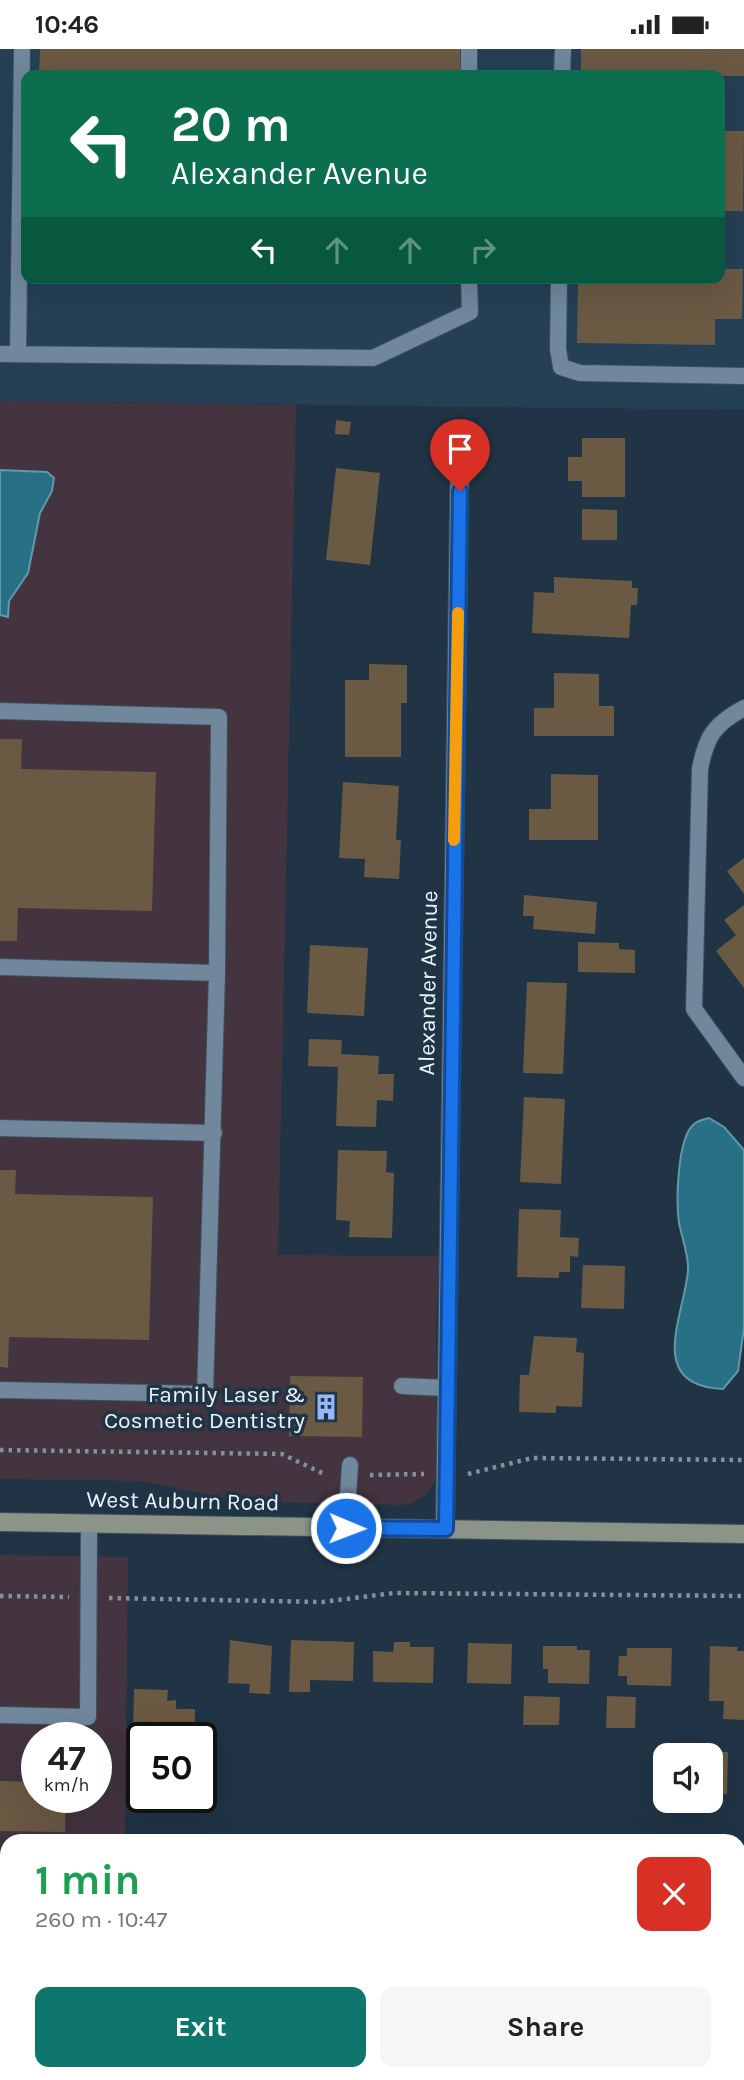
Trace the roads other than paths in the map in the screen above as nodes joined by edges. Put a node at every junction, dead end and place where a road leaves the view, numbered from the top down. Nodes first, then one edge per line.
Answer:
1 (22, 49) edge
2 (469, 49) edge
3 (563, 49) edge
4 (22, 70) edge
5 (469, 70) edge
6 (562, 70) edge
7 (21, 125) edge
8 (469, 284) edge
9 (559, 284) edge
10 (0, 354) edge
11 (18, 354) junction
12 (744, 376) edge
13 (460, 437) dead end
14 (744, 708) edge
15 (0, 711) edge
16 (0, 967) edge
17 (217, 974) junction
18 (744, 1078) edge
19 (0, 1128) edge
20 (214, 1133) junction
21 (402, 1386) dead end
22 (446, 1388) junction
23 (0, 1390) edge
24 (349, 1470) road end
25 (0, 1522) edge
26 (89, 1524) junction
27 (346, 1528) junction
28 (446, 1529) junction
29 (744, 1534) edge
30 (0, 1715) edge

1 - 4 lane
2 - 5 lane
3 - 6 lane
7 - 11 lane
8 - 11 lane
9 - 12 lane
10 - 11 lane
13 - 22 street, Alexander Avenue
14 - 18 lane
15 - 17 lane
16 - 17 lane
17 - 20 lane
19 - 20 lane
20 - 23 lane
21 - 22 lane
22 - 28 street, Alexander Avenue
24 - 27 lane
25 - 26 main road, West Auburn Road
26 - 27 main road, West Auburn Road
26 - 30 lane
27 - 28 main road, West Auburn Road
28 - 29 main road, West Auburn Road

